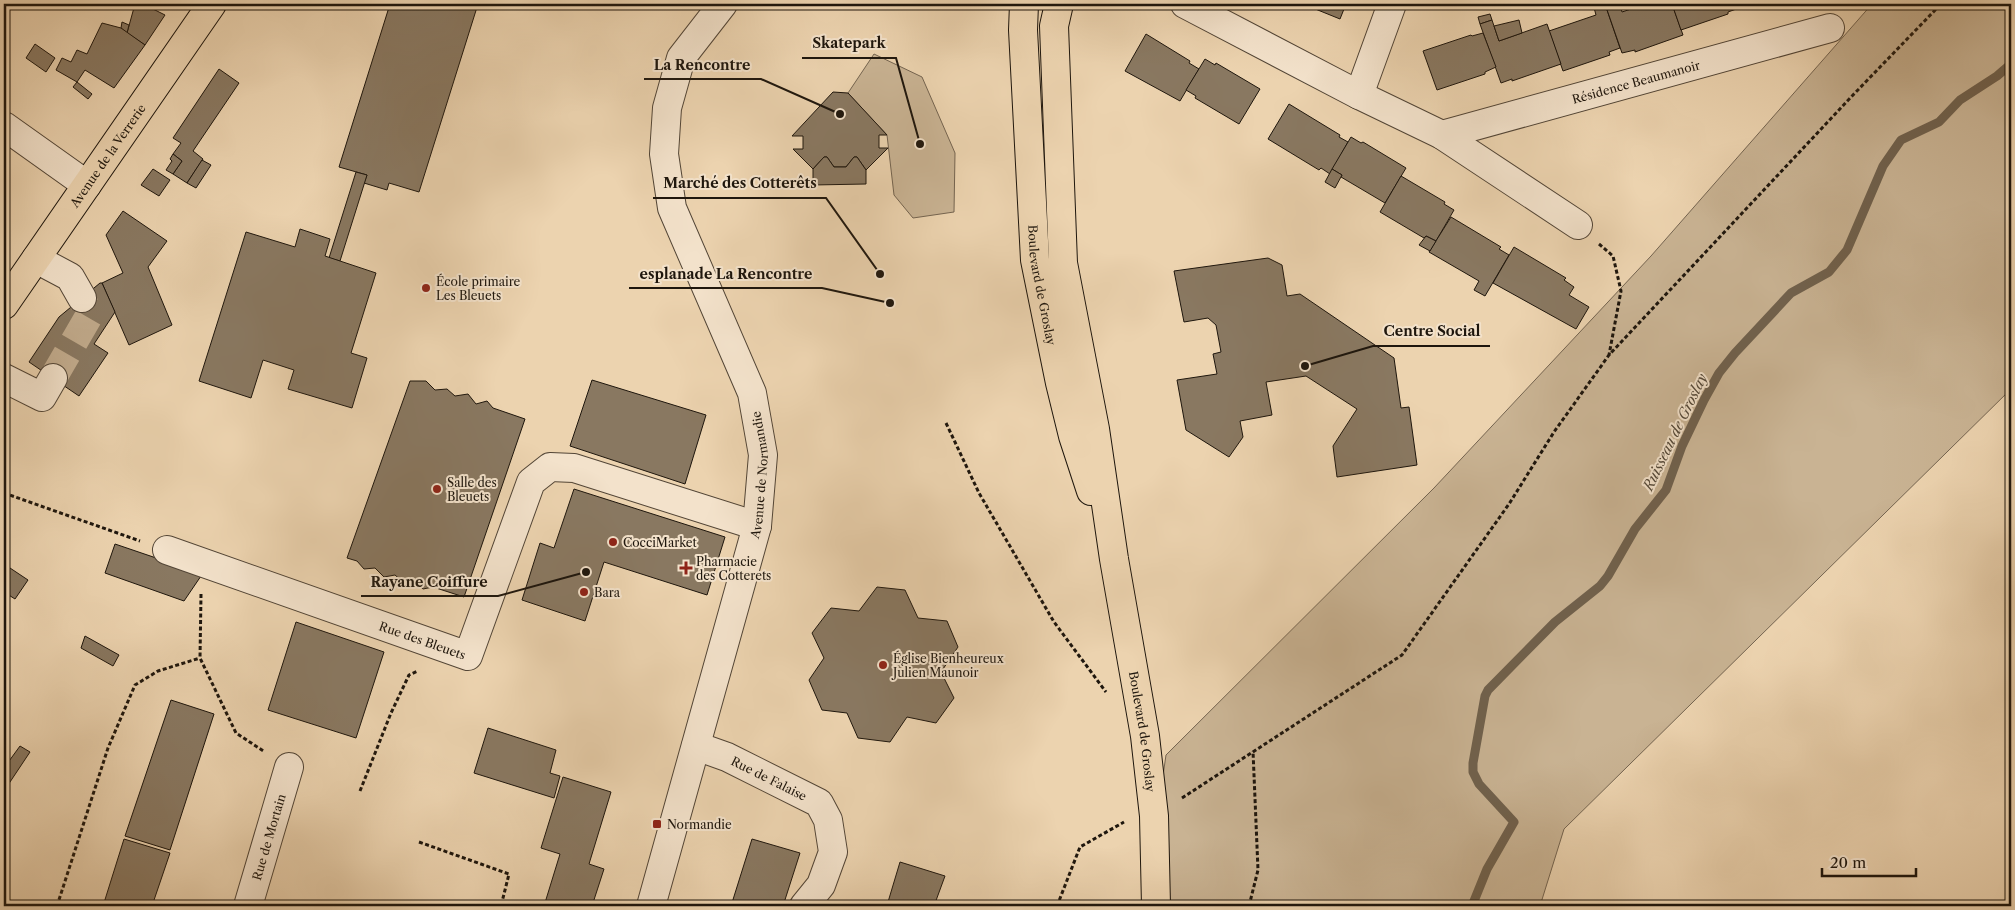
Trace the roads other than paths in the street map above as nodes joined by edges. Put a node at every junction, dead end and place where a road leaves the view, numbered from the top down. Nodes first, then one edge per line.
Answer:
1 (212, 4) edge
2 (723, 4) edge
3 (1024, 4) edge
4 (1059, 4) edge
5 (1185, 4) edge
6 (1392, 4) edge
7 (1830, 28) dead end
8 (1359, 95) junction
9 (4, 126) edge
10 (1442, 135) junction
11 (87, 185) junction
12 (1578, 225) road end
13 (36, 259) junction
14 (82, 298) tunnel mouth
15 (4, 305) edge
16 (4, 378) edge
17 (53, 378) tunnel mouth
18 (757, 526) junction
19 (168, 550) road end
20 (1114, 559) junction
21 (696, 746) junction
22 (289, 768) road end
23 (248, 906) edge
24 (651, 906) edge
25 (804, 906) edge
26 (1156, 906) edge

1 - 11 main road, Avenue de la Verrerie
2 - 18 street, Avenue de Normandie
3 - 20 main road, Boulevard de Groslay
4 - 20 main road, Boulevard de Groslay
5 - 8 street
6 - 8 street
7 - 10 street, Résidence Beaumanoir
8 - 10 street
9 - 11 street
10 - 12 street
11 - 13 main road, Avenue de la Verrerie
13 - 14 street
13 - 15 main road, Avenue de la Verrerie
16 - 17 street
18 - 19 street, Rue des Bleuets
18 - 21 street, Avenue de Normandie
20 - 26 main road, Boulevard de Groslay
21 - 24 street, Avenue de Normandie
21 - 25 street, Rue de Falaise
22 - 23 street, Rue de Mortain

